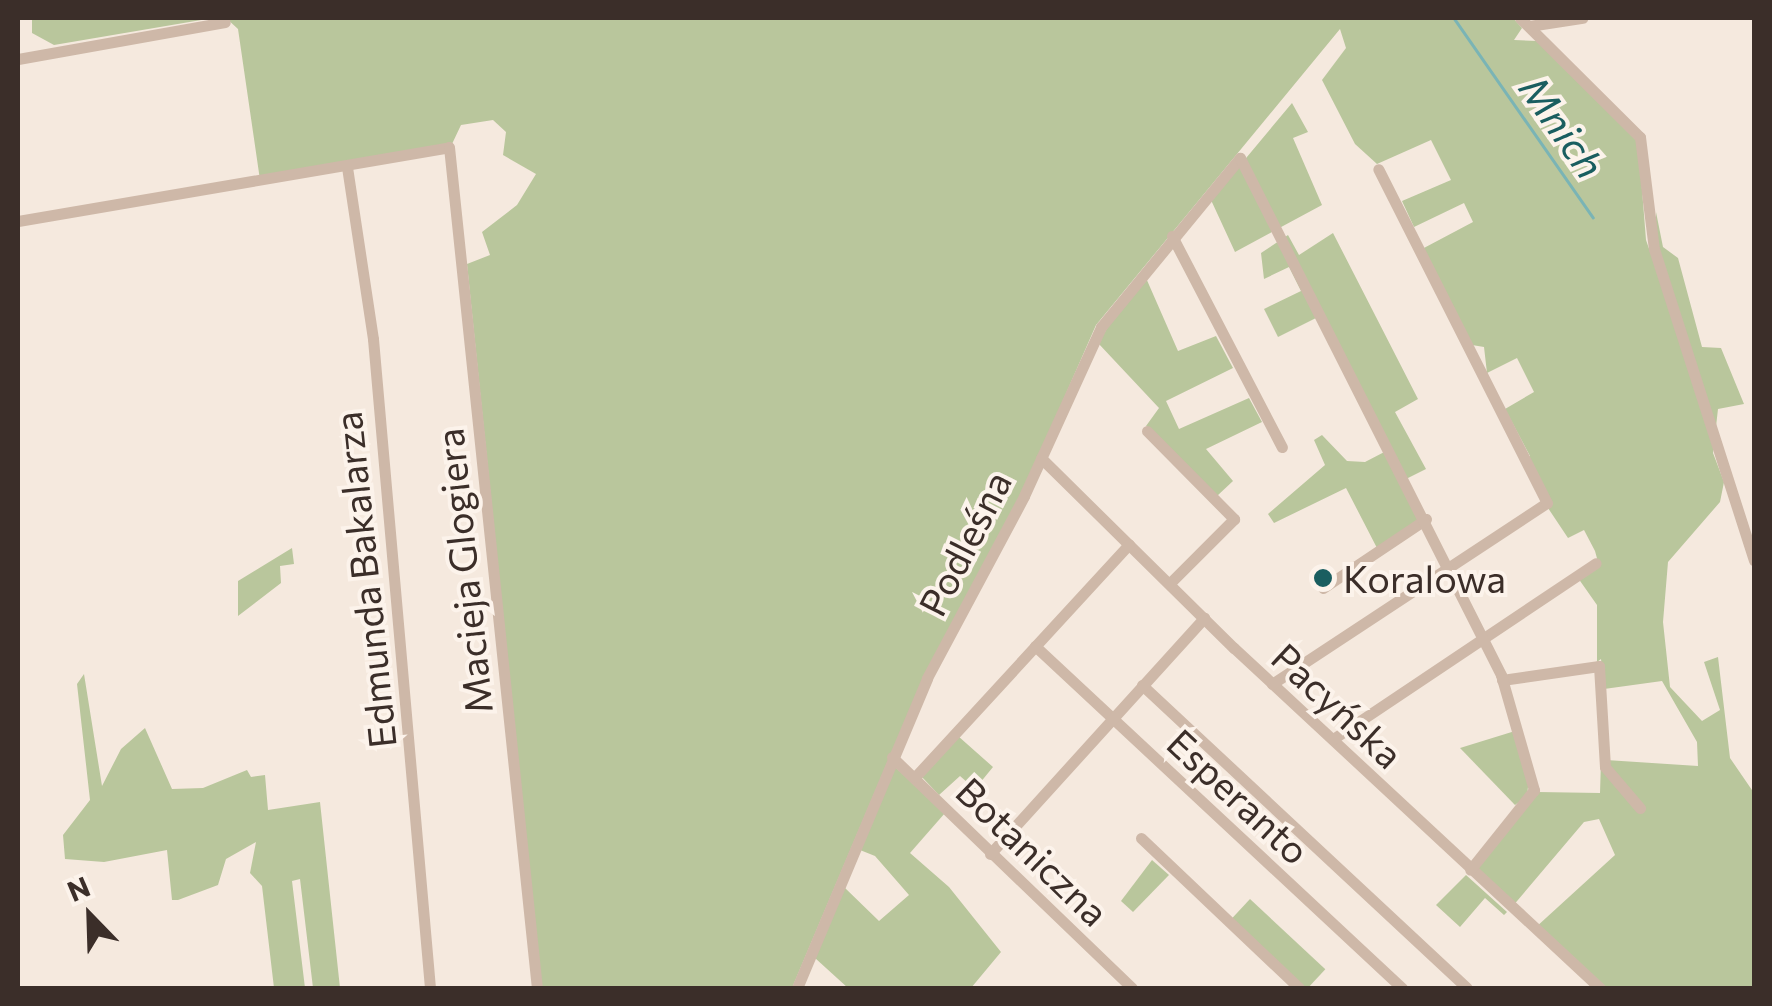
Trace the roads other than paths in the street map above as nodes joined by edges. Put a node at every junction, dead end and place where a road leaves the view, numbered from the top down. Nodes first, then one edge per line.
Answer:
1 (1582, 18) edge
2 (225, 22) dead end
3 (1524, 22) edge
4 (18, 60) edge
5 (347, 167) junction
6 (1378, 169) dead end
7 (18, 221) edge
8 (1172, 236) junction
9 (1147, 432) dead end
10 (1282, 447) dead end
11 (1041, 458) junction
12 (1426, 520) junction
13 (1128, 544) junction
14 (1754, 560) edge
15 (1596, 564) dead end
16 (1450, 568) junction
17 (1170, 583) junction
18 (1323, 588) dead end
19 (1204, 618) junction
20 (1485, 639) junction
21 (1035, 646) junction
22 (1502, 680) junction
23 (1142, 684) junction
24 (1272, 684) junction
25 (1113, 718) junction
26 (1333, 739) junction
27 (892, 757) junction
28 (915, 777) junction
29 (1640, 808) dead end
30 (1141, 838) dead end
31 (990, 854) junction
32 (1470, 870) junction
33 (430, 988) edge
34 (538, 988) edge
35 (798, 988) edge
36 (1132, 988) edge
37 (1299, 988) edge
38 (1402, 988) edge
39 (1467, 988) edge
40 (1600, 988) edge

1 - 3 street
2 - 4 street
3 - 14 street
5 - 7 street
5 - 33 street, Edmunda Bakalarza
5 - 34 street, Macieja Glogiera
6 - 16 street
8 - 10 street
8 - 11 street, Podleśna
8 - 12 street, Podleśna
9 - 17 street
11 - 13 street, Pacyńska
11 - 27 street, Podleśna
12 - 16 street
12 - 18 street
13 - 17 street, Pacyńska
13 - 21 street
15 - 20 street
16 - 20 street
16 - 24 street
17 - 19 street, Pacyńska
19 - 23 street
19 - 24 street, Pacyńska
20 - 22 street
20 - 26 street
21 - 25 street, Esperanto
21 - 28 street
22 - 29 street
22 - 32 street
23 - 25 street
23 - 39 street
24 - 26 street, Pacyńska
25 - 31 street
25 - 38 street, Esperanto
26 - 32 street, Pacyńska
27 - 28 street, Botaniczna
27 - 35 street, Podleśna
28 - 31 street, Botaniczna
30 - 37 street
31 - 36 street, Botaniczna
32 - 40 street, Pacyńska

